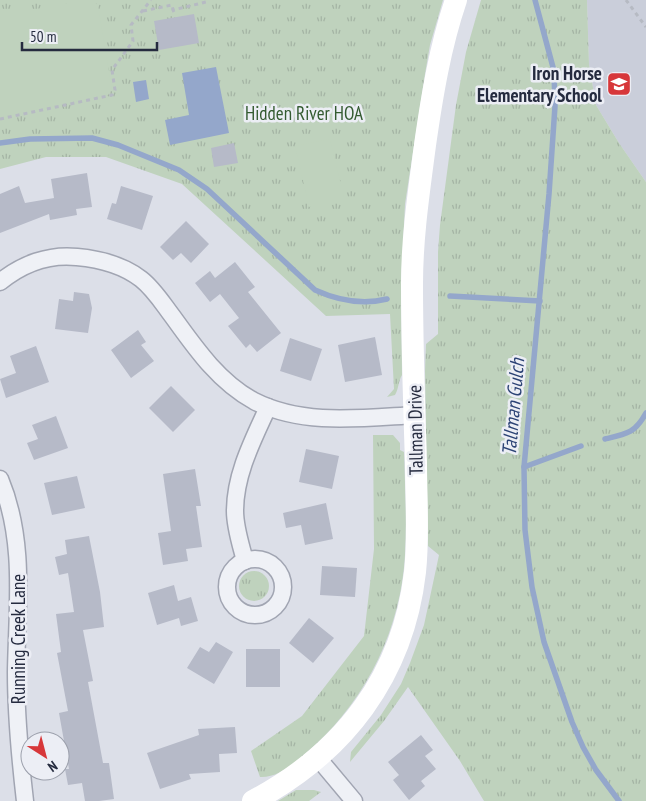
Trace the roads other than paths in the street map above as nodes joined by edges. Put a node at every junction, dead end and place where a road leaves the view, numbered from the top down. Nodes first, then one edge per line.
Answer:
1 (456, 0) edge
2 (0, 282) edge
3 (268, 407) junction
4 (415, 416) junction
5 (0, 479) edge
6 (245, 561) dead end
7 (318, 758) junction
8 (25, 801) edge
9 (253, 801) edge
10 (354, 801) edge

1 - 4 street, Tallman Drive
2 - 3 street
3 - 4 street
3 - 6 street
4 - 7 street, Tallman Drive
5 - 8 street, Running Creek Lane
7 - 9 street, Tallman Drive
7 - 10 street

